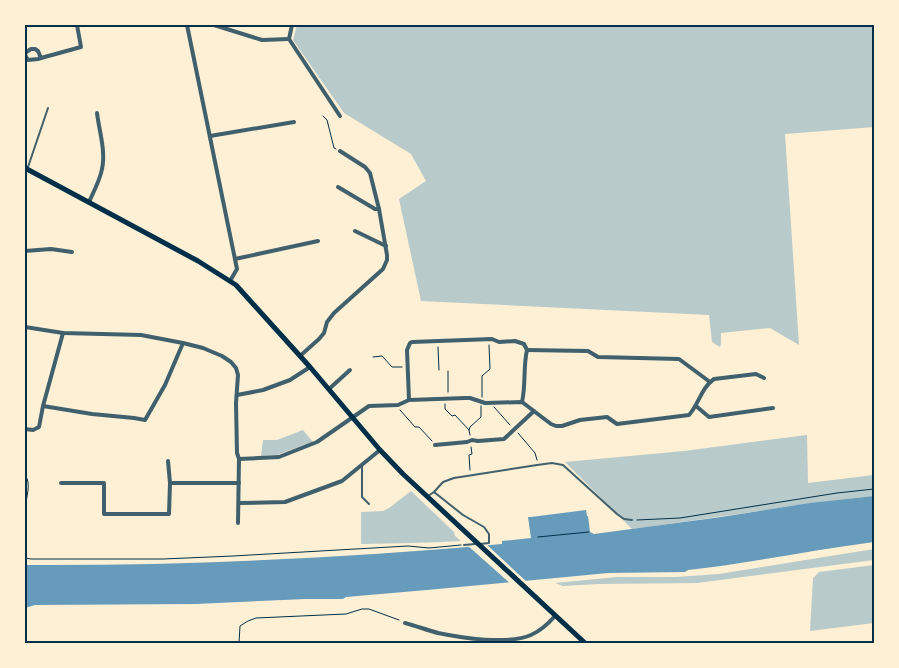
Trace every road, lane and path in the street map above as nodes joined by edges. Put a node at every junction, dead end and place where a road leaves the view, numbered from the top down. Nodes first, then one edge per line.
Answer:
1 (77, 25) edge
2 (187, 25) edge
3 (214, 25) edge
4 (292, 25) edge
5 (289, 39) junction
6 (25, 54) edge
7 (41, 58) junction
8 (48, 108) dead end
9 (97, 112) dead end
10 (323, 116) dead end
11 (340, 116) dead end
12 (294, 122) dead end
13 (210, 136) junction
14 (340, 152) joint
15 (26, 169) edge
16 (338, 187) dead end
17 (89, 202) junction
18 (379, 209) junction
19 (355, 231) dead end
20 (318, 240) dead end
21 (386, 246) junction
22 (25, 251) edge
23 (72, 252) dead end
24 (235, 259) junction
25 (230, 281) junction
26 (25, 327) edge
27 (63, 333) junction
28 (489, 339) junction
29 (438, 341) junction
30 (183, 343) junction
31 (527, 350) junction
32 (300, 356) junction
33 (373, 357) dead end
34 (310, 367) junction
35 (407, 367) junction
36 (350, 370) dead end
37 (439, 370) dead end
38 (448, 371) dead end
39 (764, 378) dead end
40 (710, 382) junction
41 (329, 389) junction
42 (237, 395) junction
43 (447, 399) junction
44 (409, 400) junction
45 (522, 402) junction
46 (480, 403) junction
47 (490, 403) junction
48 (398, 405) junction
49 (43, 406) junction
50 (696, 406) junction
51 (773, 408) dead end
52 (534, 411) junction
53 (353, 417) junction
54 (25, 429) edge
55 (514, 429) junction
56 (469, 430) junction
57 (472, 440) junction
58 (435, 445) joint
59 (380, 450) junction
60 (239, 459) junction
61 (168, 461) dead end
62 (537, 465) junction
63 (362, 466) junction
64 (470, 470) dead end
65 (25, 475) edge
66 (61, 483) dead end
67 (170, 483) junction
68 (238, 483) junction
69 (874, 489) edge
70 (434, 492) junction
71 (426, 497) junction
72 (239, 503) junction
73 (369, 504) dead end
74 (25, 508) edge
75 (632, 520) joint
76 (238, 523) dead end
77 (589, 532) dead end
78 (538, 537) dead end
79 (464, 545) joint
80 (25, 558) edge
81 (555, 616) junction
82 (405, 622) joint
83 (239, 643) edge
84 (585, 643) edge

1 - 7 street
2 - 13 street
3 - 5 street
4 - 5 street
5 - 11 street
6 - 7 street
6 - 7 street
8 - 15 lane
9 - 17 street
10 - 14 path
12 - 13 street
13 - 24 street
14 - 18 street
15 - 17 main road
16 - 18 street
17 - 25 main road
18 - 21 street
19 - 21 street
20 - 24 street
21 - 32 street
22 - 23 street
24 - 25 street
25 - 32 main road
26 - 27 street
27 - 30 street
27 - 49 street
28 - 29 street
28 - 31 street
28 - 46 path
29 - 35 street
29 - 37 path
30 - 42 street
30 - 49 street
31 - 40 street
31 - 45 street
32 - 34 main road
33 - 35 path
34 - 41 main road
34 - 42 street
35 - 44 street
36 - 41 street
38 - 43 path
39 - 40 street
40 - 50 street
41 - 53 main road
42 - 60 street
43 - 44 street
43 - 46 street
43 - 56 path
44 - 48 street
45 - 47 street
45 - 52 street
46 - 47 street
46 - 56 path
47 - 55 path
48 - 53 street
48 - 58 path
49 - 54 street
50 - 51 street
50 - 52 street
52 - 55 street
53 - 59 main road
53 - 60 street
55 - 57 street
55 - 62 path
56 - 57 path
57 - 58 street
57 - 64 path
59 - 63 street
59 - 71 main road
60 - 68 street
61 - 67 street
62 - 70 lane
62 - 75 lane
63 - 72 street
63 - 73 lane
65 - 74 path
66 - 67 street
67 - 68 street
68 - 72 street
69 - 75 path
70 - 71 lane
70 - 79 lane
71 - 81 main road
72 - 76 street
77 - 78 path
79 - 80 path
81 - 82 street
81 - 84 main road
82 - 83 path

